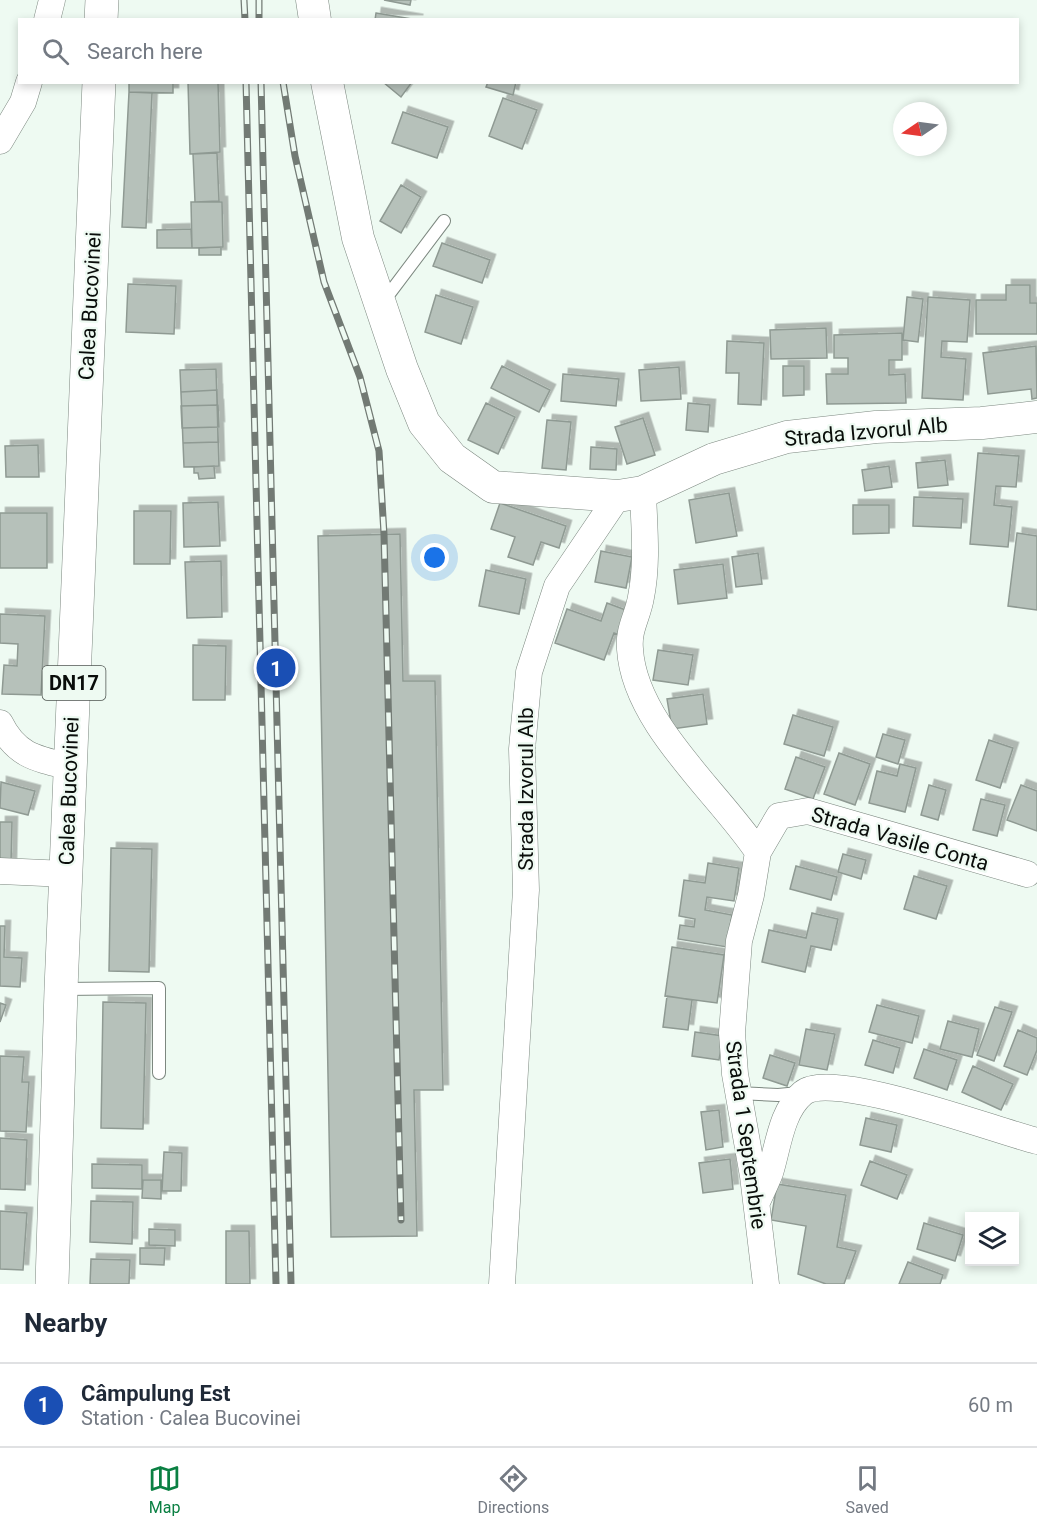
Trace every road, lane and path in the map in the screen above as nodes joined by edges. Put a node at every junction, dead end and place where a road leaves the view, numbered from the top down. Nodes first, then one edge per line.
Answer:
1 (52, 0) edge
2 (102, 0) edge
3 (312, 0) edge
4 (48, 18) edge
5 (101, 18) edge
6 (315, 18) edge
7 (28, 84) edge
8 (99, 84) edge
9 (327, 84) edge
10 (0, 141) edge
11 (444, 221) dead end
12 (379, 308) junction
13 (1037, 417) edge
14 (631, 494) junction
15 (0, 723) edge
16 (71, 767) junction
17 (758, 852) junction
18 (0, 871) edge
19 (66, 874) junction
20 (1027, 874) dead end
21 (61, 989) junction
22 (159, 1073) dead end
23 (803, 1092) junction
24 (738, 1093) junction
25 (1037, 1141) edge
26 (756, 1205) junction
27 (52, 1284) edge
28 (502, 1284) edge
29 (766, 1284) edge

1 - 4 street
2 - 5 highway
3 - 6 street
7 - 10 street
8 - 16 highway, Calea Bucovinei / DN17
9 - 12 street
11 - 12 lane
12 - 14 street
13 - 14 street, Strada Izvorul Alb
14 - 17 street
14 - 28 street, Strada Izvorul Alb
15 - 16 street
16 - 19 highway, Calea Bucovinei / DN17
17 - 20 street, Strada Vasile Conta
17 - 24 street, Strada 1 Septembrie
18 - 19 street
19 - 21 highway, Calea Bucovinei / DN17
21 - 22 lane
21 - 27 highway, Calea Bucovinei / DN17
23 - 24 lane
23 - 25 street
23 - 26 street
24 - 26 street, Strada 1 Septembrie
26 - 29 street, Strada 1 Septembrie

